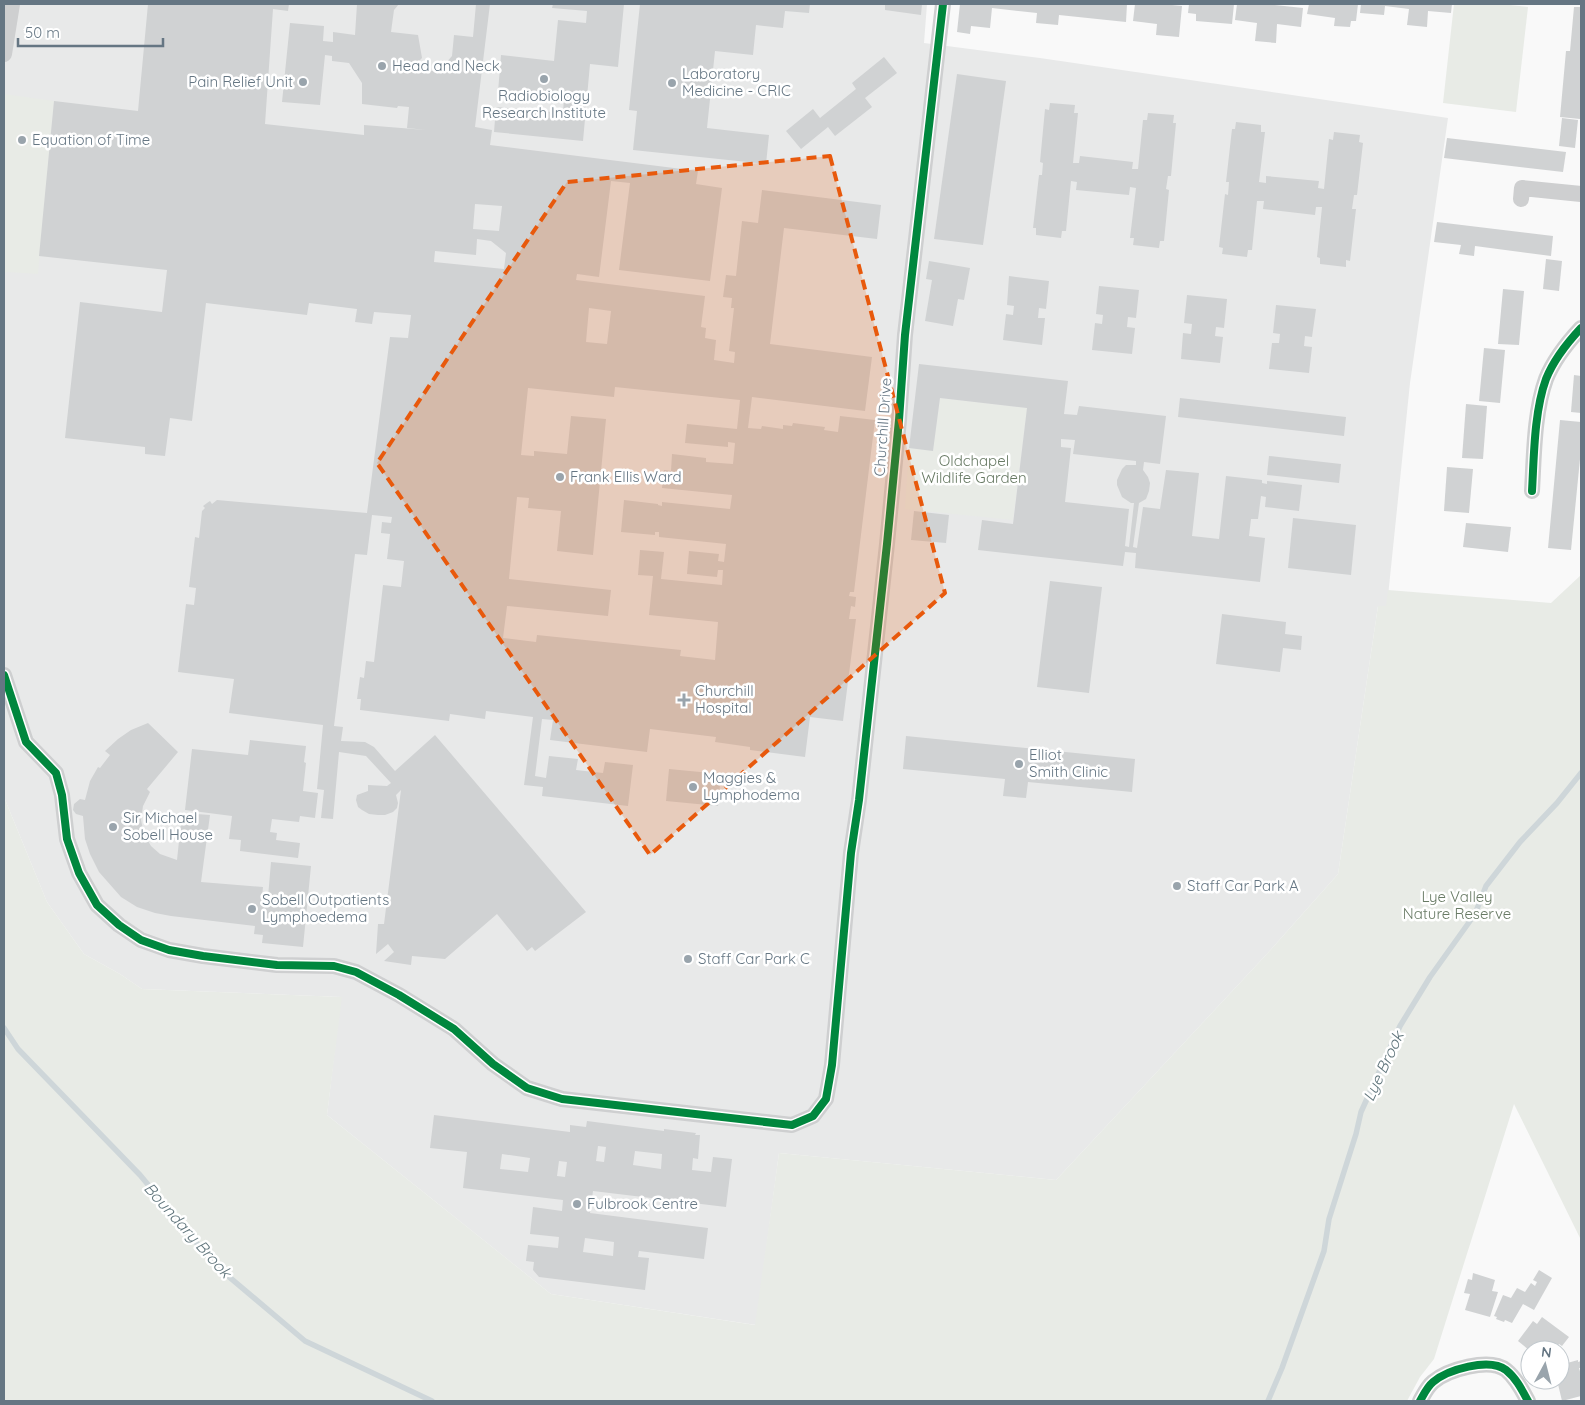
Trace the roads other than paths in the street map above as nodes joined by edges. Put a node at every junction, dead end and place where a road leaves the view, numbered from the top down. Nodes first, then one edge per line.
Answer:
1 (12, 4) edge
2 (943, 4) edge
3 (4, 54) edge
4 (1581, 194) edge
5 (1521, 199) dead end
6 (1581, 328) edge
7 (1532, 492) dead end
8 (4, 675) edge
9 (1420, 1401) edge
10 (1528, 1401) edge

1 - 3 street
2 - 8 street, Churchill Drive
4 - 5 street
6 - 7 street
9 - 10 street

